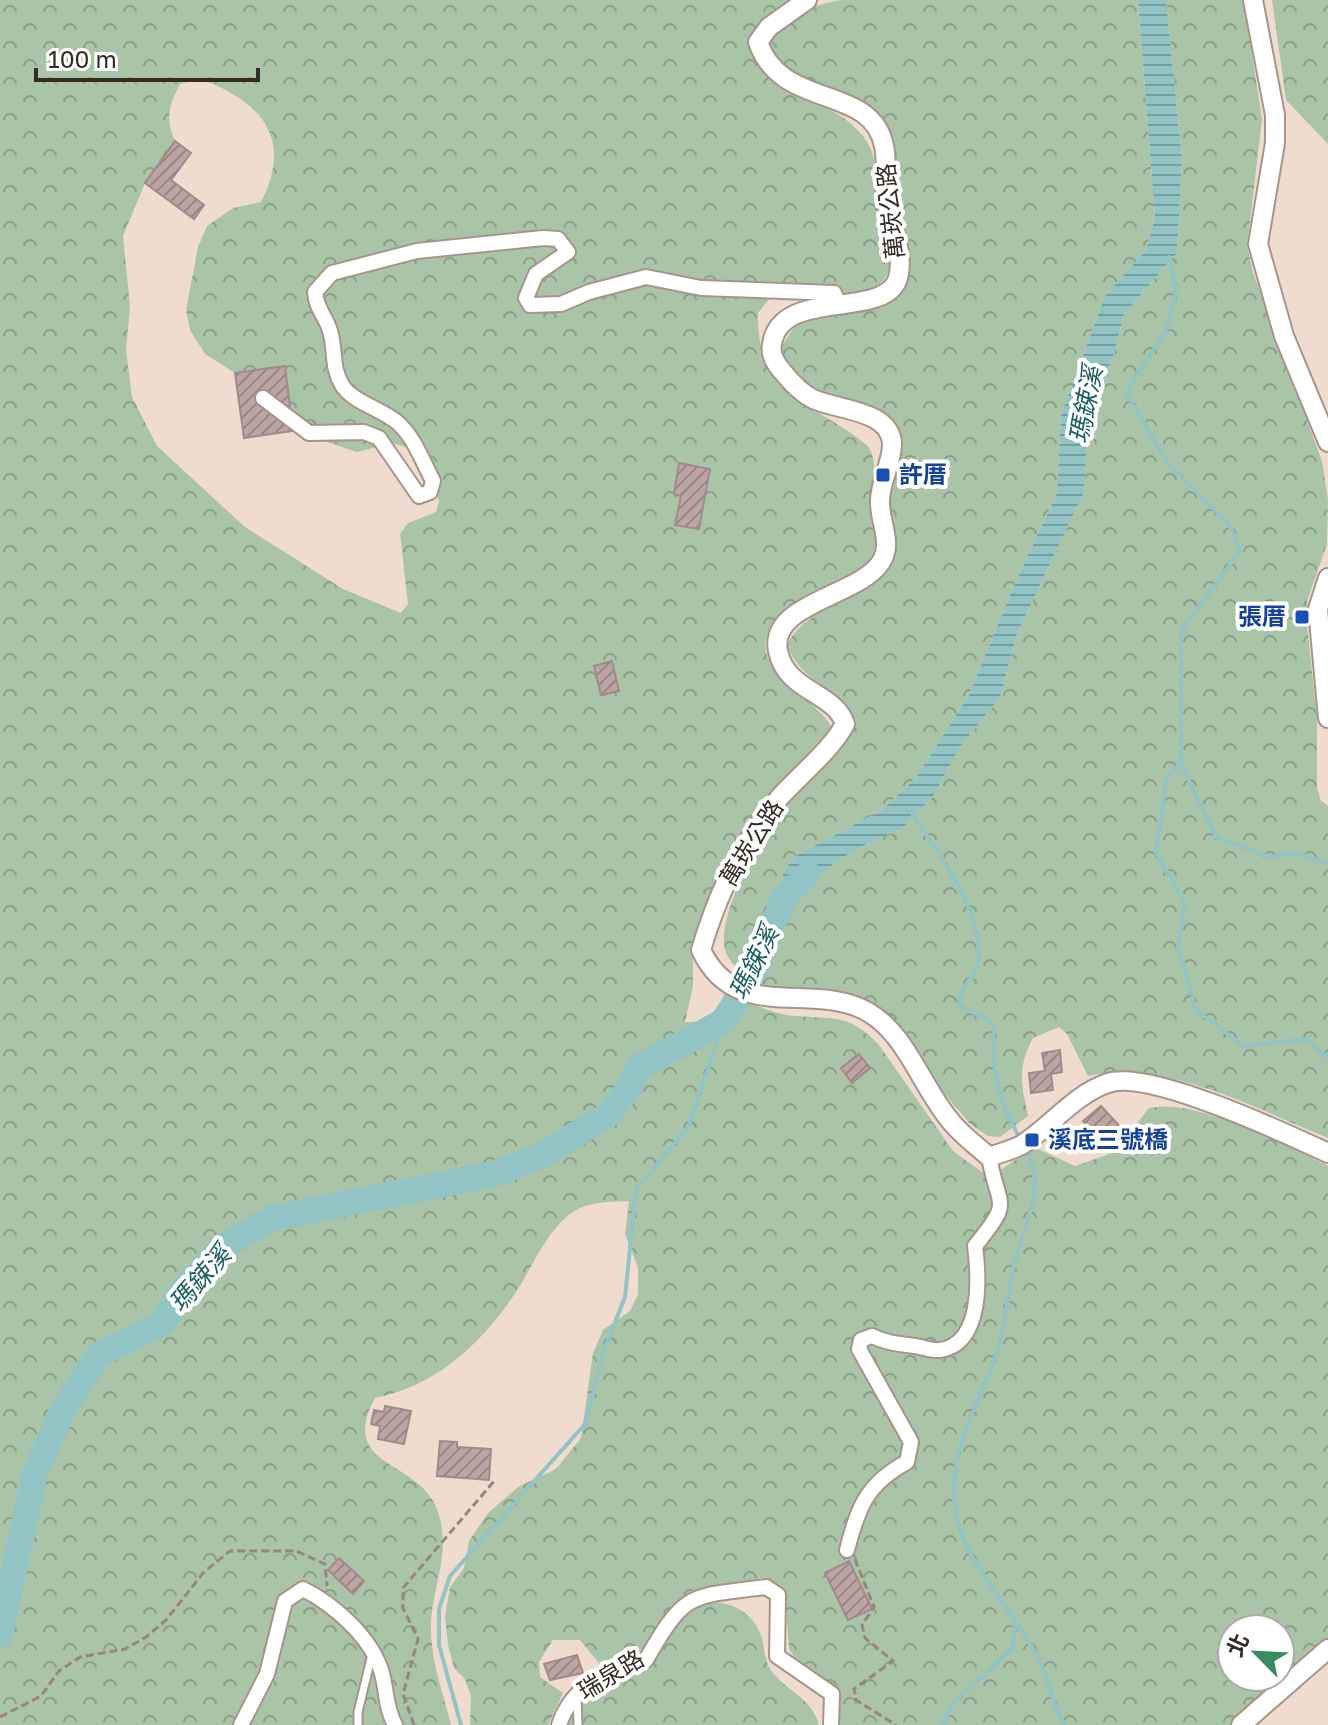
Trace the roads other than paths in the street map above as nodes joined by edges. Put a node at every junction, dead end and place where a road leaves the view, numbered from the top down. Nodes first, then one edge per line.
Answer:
1 (807, 0) edge
2 (1253, 0) edge
3 (839, 304) junction
4 (263, 398) dead end
5 (1328, 442) edge
6 (1328, 578) edge
7 (1328, 718) edge
8 (1328, 1153) edge
9 (989, 1157) junction
10 (847, 1550) road end
11 (1328, 1649) edge
12 (372, 1651) junction
13 (577, 1691) junction
14 (241, 1725) edge
15 (358, 1725) edge
16 (395, 1725) edge
17 (559, 1725) edge
18 (578, 1725) edge
19 (831, 1725) edge
20 (1241, 1725) edge

1 - 3 street, 萬崁公路
2 - 5 street
3 - 4 street
3 - 9 street, 萬崁公路
6 - 7 street
8 - 9 street
9 - 10 street
11 - 20 street
12 - 14 street
12 - 15 lane
12 - 16 street
13 - 17 street, 瑞泉路
13 - 18 lane
13 - 19 street, 瑞泉路

